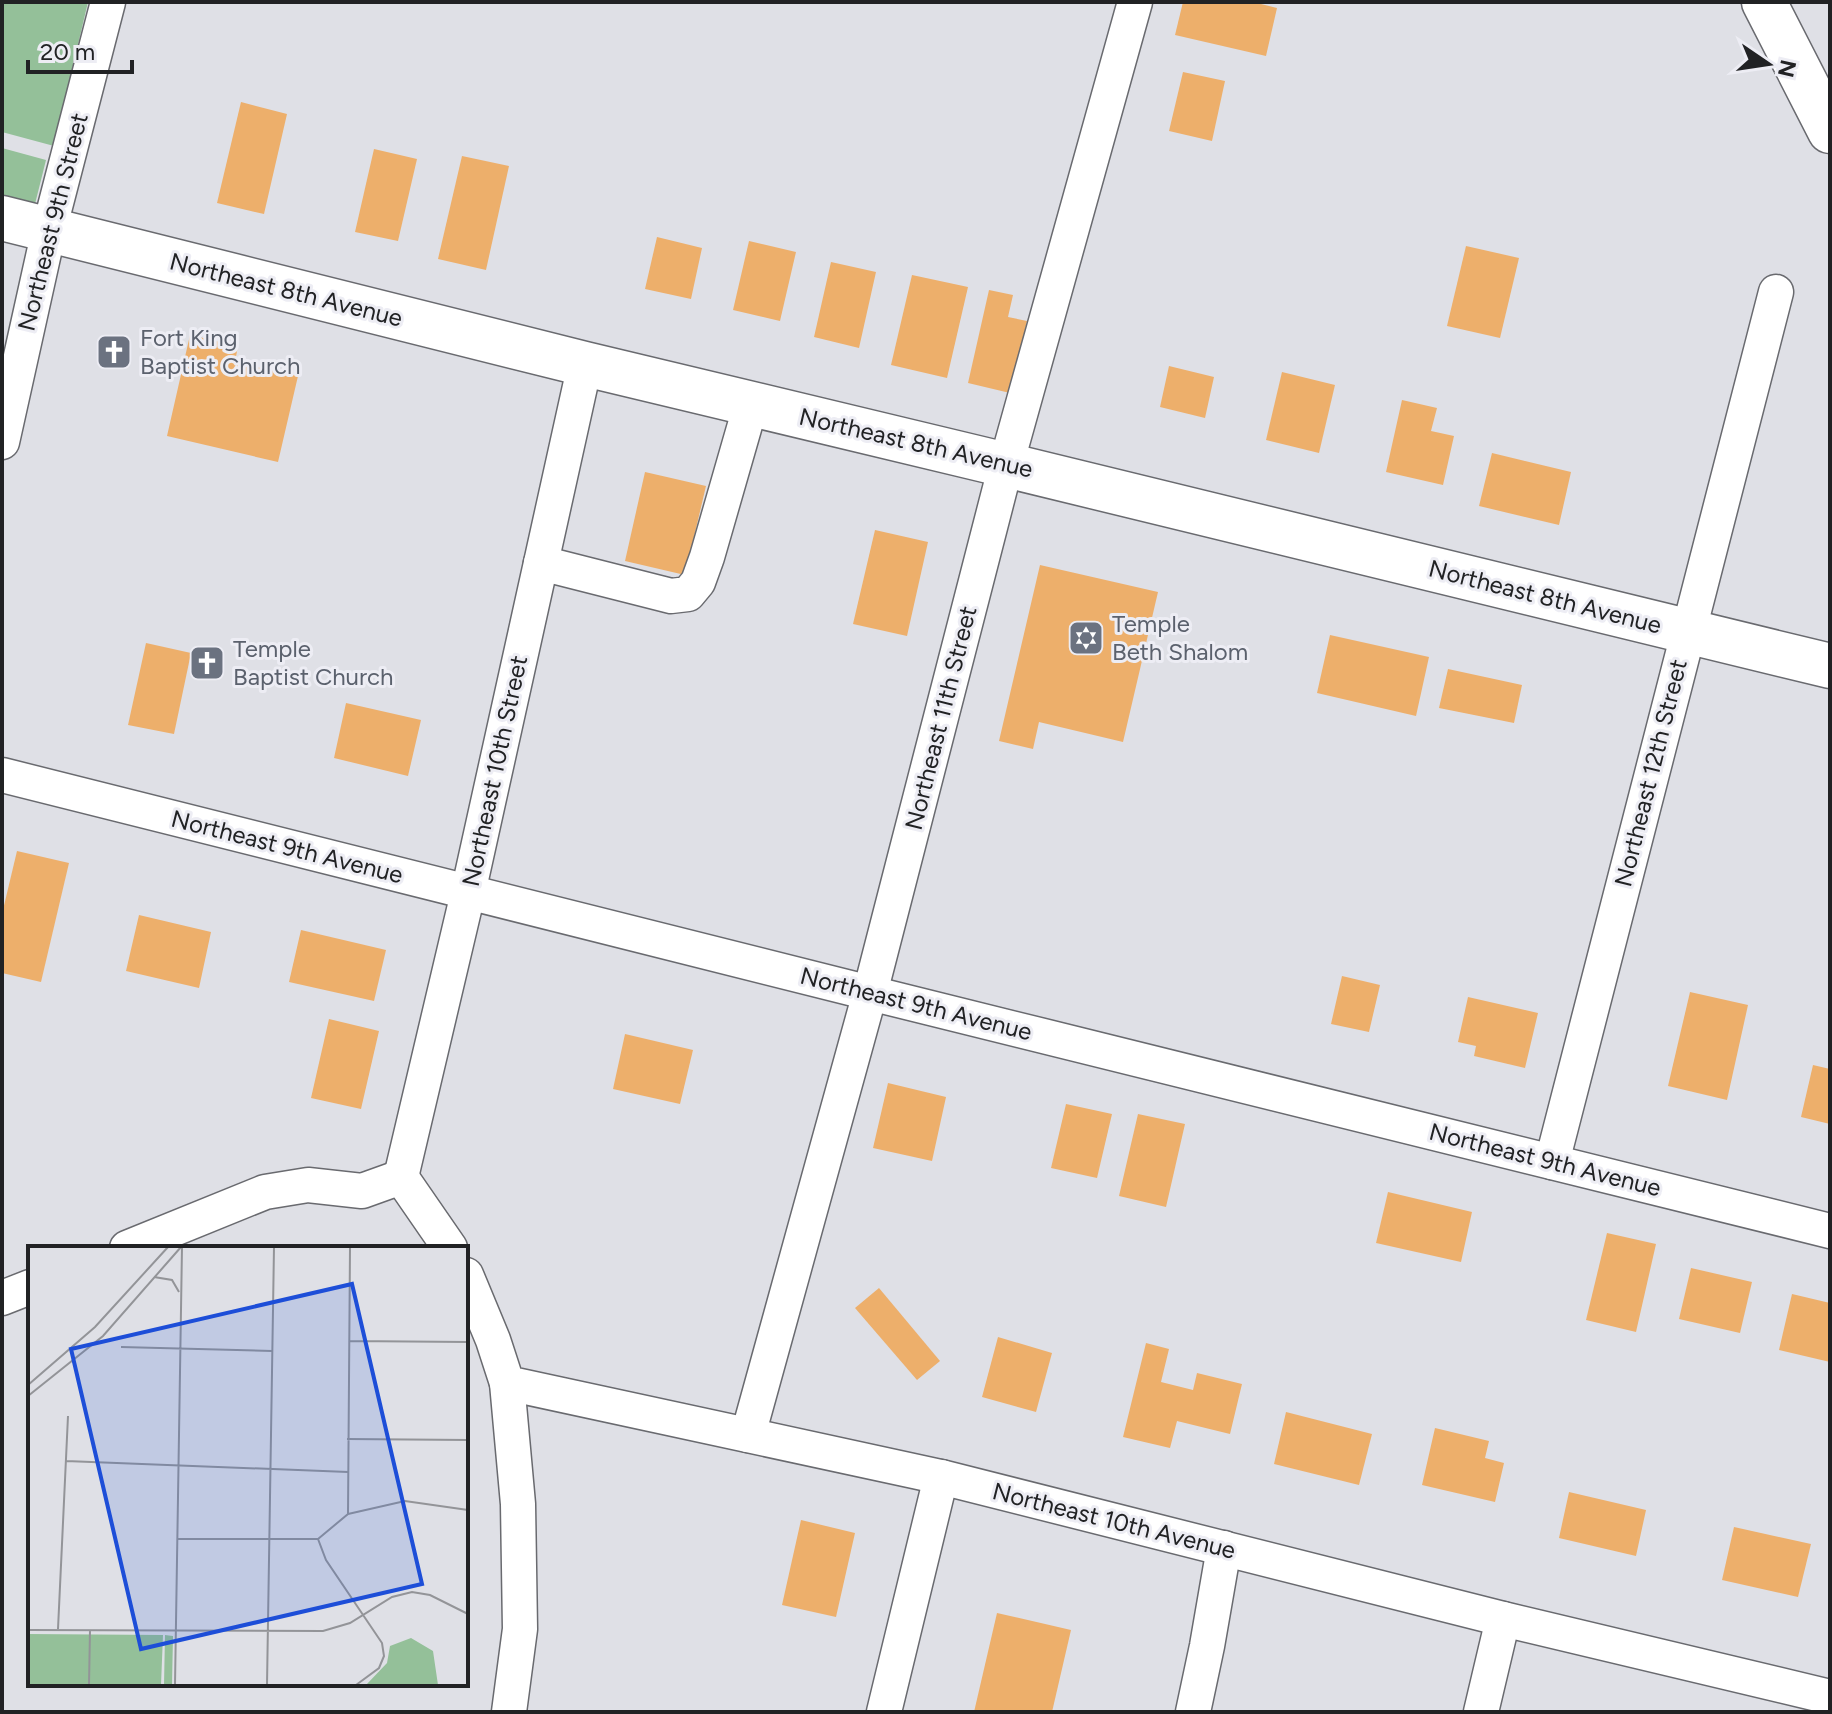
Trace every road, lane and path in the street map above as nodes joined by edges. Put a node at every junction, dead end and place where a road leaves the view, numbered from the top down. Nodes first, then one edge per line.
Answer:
1 (108, 2) edge
2 (1135, 2) edge
3 (1764, 2) edge
4 (1830, 131) edge
5 (2, 218) edge
6 (49, 230) junction
7 (1776, 292) dead end
8 (585, 364) junction
9 (751, 404) junction
10 (2, 442) edge
11 (1006, 465) junction
12 (541, 563) junction
13 (1687, 631) junction
14 (1830, 666) edge
15 (2, 775) edge
16 (468, 893) junction
17 (870, 993) junction
18 (1552, 1162) junction
19 (401, 1177) junction
20 (1830, 1231) edge
21 (132, 1246) edge
22 (449, 1246) edge
23 (468, 1280) edge
24 (28, 1288) edge
25 (2, 1298) edge
26 (507, 1383) junction
27 (748, 1435) junction
28 (941, 1477) junction
29 (1224, 1548) junction
30 (1503, 1619) junction
31 (1830, 1697) edge
32 (1786, 1700) edge
33 (509, 1712) edge
34 (884, 1712) edge
35 (1193, 1712) edge
36 (1481, 1712) edge

1 - 6 street, Northeast 9th Street
2 - 11 street, Northeast 11th Street
3 - 4 main road
5 - 6 main road, Northeast 8th Avenue
6 - 8 main road, Northeast 8th Avenue
6 - 10 street, Northeast 9th Street
7 - 13 street, Northeast 12th Street
8 - 9 main road, Northeast 8th Avenue
8 - 12 street, Northeast 10th Street
9 - 11 main road, Northeast 8th Avenue
9 - 12 street
11 - 13 main road, Northeast 8th Avenue
11 - 17 street, Northeast 11th Street
12 - 16 street, Northeast 10th Street
13 - 14 main road, Northeast 8th Avenue
13 - 18 street, Northeast 12th Street
15 - 16 street, Northeast 9th Avenue
16 - 17 street, Northeast 9th Avenue
16 - 19 street, Northeast 10th Street
17 - 18 street, Northeast 9th Avenue
17 - 27 street, Northeast 11th Street
18 - 20 street, Northeast 9th Avenue
19 - 21 street
19 - 22 street
23 - 26 street
24 - 25 street
26 - 27 street, Northeast 10th Avenue
26 - 33 street
27 - 28 street, Northeast 10th Avenue
28 - 29 street, Northeast 10th Avenue
28 - 34 street
29 - 30 street, Northeast 10th Avenue
29 - 35 street
30 - 32 street, Northeast 10th Avenue
30 - 36 street
31 - 32 street, Northeast 10th Avenue

